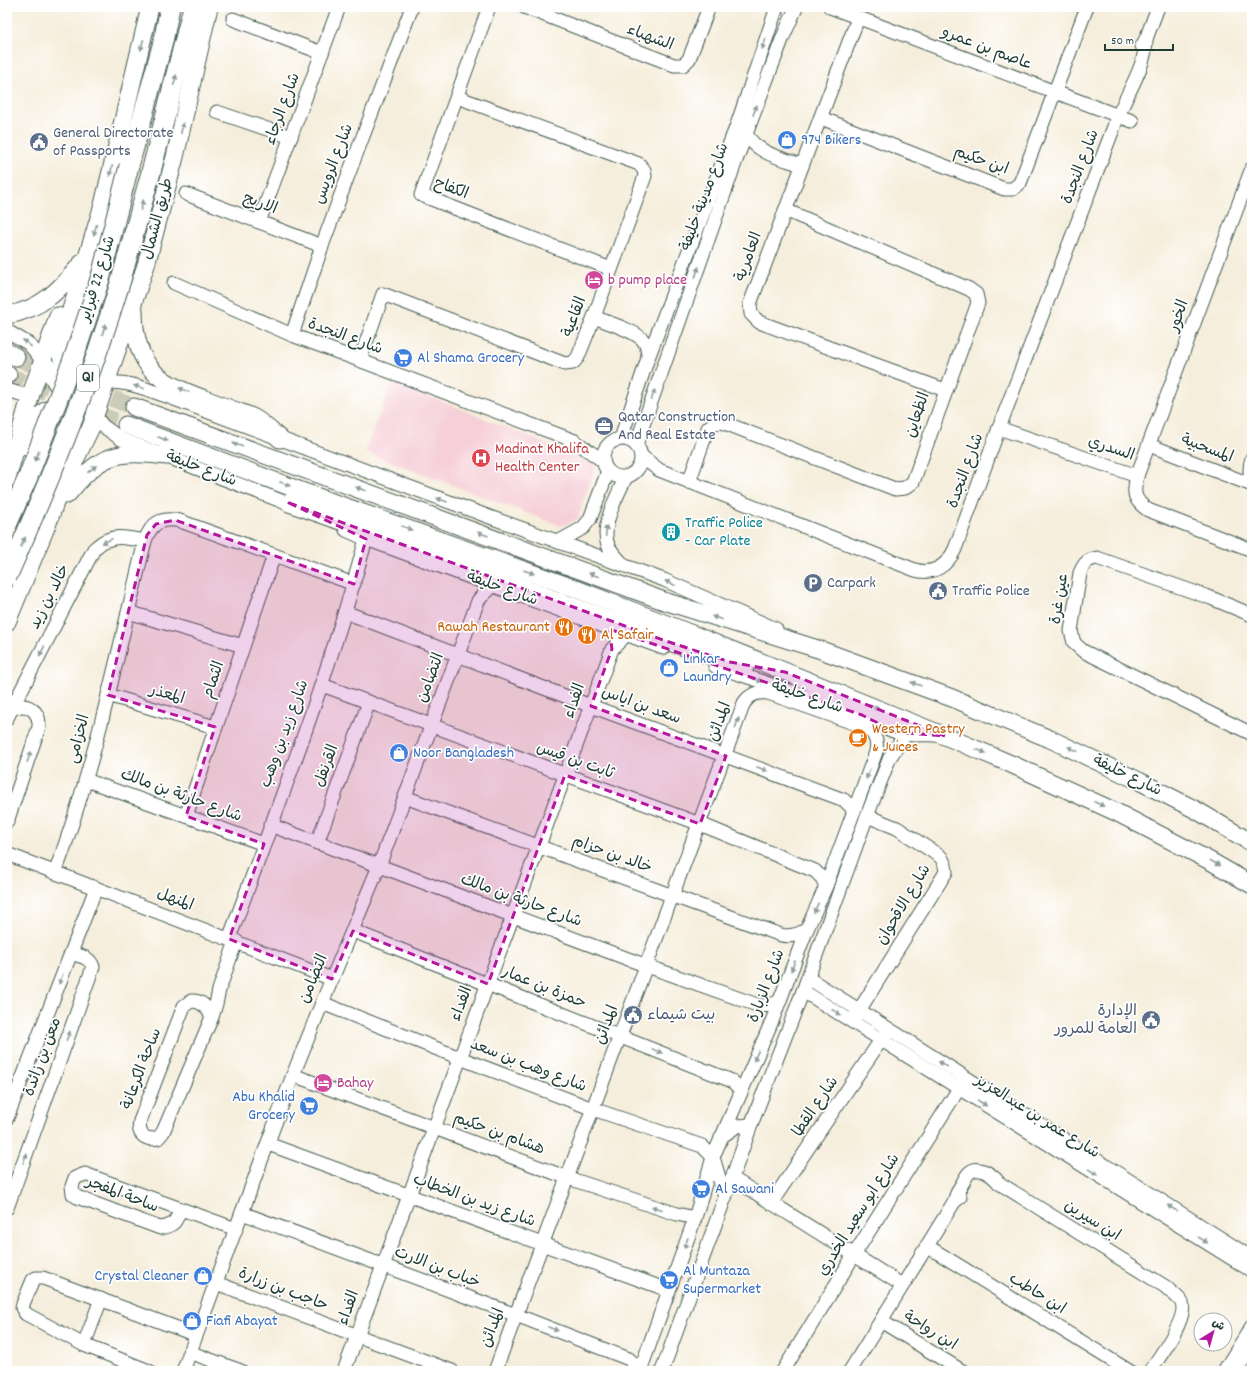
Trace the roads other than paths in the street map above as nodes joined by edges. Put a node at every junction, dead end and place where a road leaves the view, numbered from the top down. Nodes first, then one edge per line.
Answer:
1 (150, 7) edge
2 (170, 7) edge
3 (193, 7) edge
4 (208, 7) edge
5 (339, 7) edge
6 (412, 7) edge
7 (489, 7) edge
8 (524, 7) edge
9 (709, 7) edge
10 (777, 7) edge
11 (795, 7) edge
12 (830, 7) edge
13 (1087, 7) edge
14 (1158, 7) edge
15 (858, 18) junction
16 (233, 19) dead end
17 (322, 53) junction
18 (1054, 92) junction
19 (457, 97) junction
20 (218, 112) dead end
21 (1118, 116) junction
22 (821, 118) junction
23 (1132, 121) dead end
24 (746, 134) junction
25 (291, 137) junction
26 (762, 151) junction
27 (735, 162) junction
28 (802, 165) junction
29 (1252, 168) edge
30 (151, 172) joint
31 (186, 194) dead end
32 (785, 210) junction
33 (259, 222) junction
34 (322, 246) junction
35 (88, 256) junction
36 (611, 269) junction
37 (73, 274) junction
38 (174, 283) dead end
39 (134, 301) junction
40 (7, 316) edge
41 (594, 317) junction
42 (661, 324) junction
43 (7, 331) edge
44 (637, 334) junction
45 (292, 335) junction
46 (62, 339) junction
47 (114, 358) junction
48 (648, 358) junction
49 (360, 360) junction
50 (43, 361) junction
51 (7, 380) edge
52 (105, 384) junction
53 (69, 388) junction
54 (945, 390) junction
55 (31, 394) junction
56 (134, 407) tunnel mouth
57 (26, 415) junction
58 (95, 416) junction
59 (126, 425) tunnel mouth
60 (999, 428) junction
61 (7, 432) edge
62 (280, 439) junction
63 (621, 439) junction
64 (575, 441) junction
65 (84, 442) junction
66 (608, 445) junction
67 (1149, 445) junction
68 (638, 450) junction
69 (167, 456) junction
70 (7, 460) edge
71 (1251, 462) edge
72 (605, 466) junction
73 (659, 470) junction
74 (631, 475) junction
75 (1138, 476) junction
76 (1233, 478) junction
77 (7, 480) edge
78 (689, 482) junction
79 (1252, 482) edge
80 (1252, 485) edge
81 (56, 500) junction
82 (289, 503) junction
83 (49, 520) junction
84 (7, 524) edge
85 (366, 539) junction
86 (145, 541) junction
87 (558, 542) junction
88 (1252, 550) edge
89 (274, 555) junction
90 (623, 564) junction
91 (7, 577) edge
92 (473, 579) junction
93 (354, 584) junction
94 (493, 586) junction
95 (478, 601) junction
96 (128, 612) junction
97 (345, 612) junction
98 (1252, 615) edge
99 (7, 622) edge
100 (606, 628) junction
101 (626, 635) junction
102 (243, 646) junction
103 (612, 649) junction
104 (821, 650) junction
105 (458, 655) junction
106 (785, 672) junction
107 (322, 685) junction
108 (754, 694) joint
109 (108, 695) junction
110 (369, 702) junction
111 (591, 706) junction
112 (10, 713) edge
113 (432, 726) junction
114 (215, 727) junction
115 (884, 728) junction
116 (1251, 732) edge
117 (905, 735) junction
118 (945, 736) junction
119 (726, 756) junction
120 (890, 757) junction
121 (565, 776) junction
122 (86, 780) junction
123 (7, 784) edge
124 (16, 794) junction
125 (405, 797) junction
126 (854, 811) junction
127 (186, 816) junction
128 (867, 816) junction
129 (1208, 817) junction
130 (7, 822) edge
131 (700, 824) junction
132 (270, 825) junction
133 (1252, 834) edge
134 (317, 843) junction
135 (1252, 843) edge
136 (264, 844) junction
137 (539, 847) junction
138 (7, 854) edge
139 (834, 864) junction
140 (379, 866) junction
141 (815, 871) junction
142 (55, 873) junction
143 (1252, 885) edge
144 (826, 886) junction
145 (96, 888) junction
146 (673, 896) junction
147 (513, 916) junction
148 (807, 929) junction
149 (353, 930) junction
150 (233, 940) junction
151 (71, 952) junction
152 (647, 966) junction
153 (808, 978) junction
154 (332, 979) junction
155 (488, 984) junction
156 (219, 990) junction
157 (803, 991) junction
158 (780, 1001) junction
159 (202, 1003) junction
160 (322, 1003) junction
161 (760, 1006) junction
162 (856, 1016) junction
163 (212, 1017) junction
164 (772, 1021) junction
165 (885, 1034) junction
166 (621, 1036) junction
167 (460, 1058) junction
168 (293, 1075) junction
169 (962, 1083) junction
170 (741, 1090) junction
171 (593, 1109) junction
172 (7, 1118) edge
173 (750, 1125) junction
174 (434, 1128) junction
175 (721, 1137) junction
176 (268, 1144) junction
177 (702, 1146) junction
178 (713, 1157) junction
179 (568, 1178) junction
180 (732, 1178) junction
181 (409, 1195) junction
182 (725, 1198) junction
183 (771, 1203) junction
184 (7, 1208) edge
185 (180, 1209) junction
186 (242, 1214) junction
187 (695, 1218) junction
188 (236, 1230) junction
189 (543, 1244) junction
190 (927, 1246) junction
191 (854, 1255) junction
192 (1252, 1258) edge
193 (383, 1265) junction
194 (1252, 1271) edge
195 (216, 1283) junction
196 (902, 1285) junction
197 (668, 1290) junction
198 (101, 1299) junction
199 (516, 1315) junction
200 (881, 1321) junction
201 (1252, 1326) edge
202 (196, 1335) junction
203 (357, 1336) junction
204 (84, 1345) junction
205 (1252, 1346) edge
206 (189, 1352) junction
207 (149, 1371) edge
208 (183, 1371) edge
209 (241, 1371) edge
210 (344, 1371) edge
211 (452, 1371) edge
212 (495, 1371) edge
213 (638, 1371) edge
214 (662, 1371) edge
215 (783, 1371) edge
216 (850, 1371) edge
217 (962, 1371) edge
218 (1130, 1371) edge
219 (1150, 1371) edge
220 (1224, 1371) edge
221 (1236, 1371) edge

1 -> 35 main road
2 -> 84 highway, شارع 22 فبراير / Q1, bridge
30 -> 3 highway, طريق الشمال / Q1
39 -> 4 main road, طريق الشمال
5 - 17 street, شارع الرجاء
6 - 34 street, شارع الرويس
7 - 19 street, الكفاح
8 - 9 street, الشهباء
10 -> 42 street, شارع مدينة خليفة
24 -> 11 street, شارع مدينة خليفة
12 - 15 street, عاصم بن عمرو
13 - 18 street, ابن حكيم
14 - 21 street, شارع النجدة
15 - 18 street, عاصم بن عمرو
15 - 22 street, العامرية
16 - 17 street
17 - 25 street, شارع الرجاء
18 - 21 street, عاصم بن عمرو
18 - 22 street, ابن حكيم
19 - 36 street, القاعية
19 - 36 street, الكفاح
20 - 25 street
21 - 23 street, عاصم بن عمرو
21 - 60 street, شارع النجدة
22 - 28 street, العامرية
24 - 26 street
24 - 27 street, شارع مدينة خليفة
25 - 33 street, شارع الرجاء
26 - 27 street
26 - 28 street
68 -> 27 street, شارع مدينة خليفة
28 - 32 street, العامرية
29 - 67 street, الخور
91 -> 30 highway, شارع 22 فبراير / Q1, bridge
31 - 33 street, الاريج
32 - 54 street, الظعاين
32 - 54 street, العامرية
33 - 34 street, الاريج
34 - 45 street, شارع الرويس
35 - 37 main road
35 - 46 main road
36 - 41 street, القاعية
37 - 40 main road
37 - 50 main road
38 - 45 street, شارع النجدة
39 - 47 main road, طريق الشمال
62 -> 39 main road
41 - 44 street
41 - 49 street, القاعية
42 - 44 street
42 - 48 street, شارع مدينة خليفة
50 -> 43 street
44 - 48 street
45 - 49 street, شارع النجدة
46 - 47 main road
46 - 53 main road
47 - 52 main road, طريق الشمال
47 - 53 main road
48 - 63 street, شارع مدينة خليفة
49 - 64 street, شارع النجدة
50 - 53 main road
50 - 55 main road
51 - 55 street
52 - 53 main road
52 - 58 main road, طريق الشمال
62 -> 52 street, شارع خليفة
53 - 55 main road
53 - 57 main road
53 - 58 main road
53 - 65 main road
54 - 78 street, الظعاين
55 - 57 main road
104 -> 56 main road, شارع خليفة
57 - 77 main road
58 - 65 main road, طريق الشمال
58 - 69 street, شارع خليفة
59 -> 106 main road, شارع خليفة
60 - 75 street, السدري
60 - 78 street, شارع النجدة
61 - 70 main road
87 -> 62 street, شارع خليفة
63 - 66 street
63 - 68 street
64 - 66 street, شارع النجدة
64 - 72 street, شارع النجدة
65 - 81 main road
66 - 72 street
67 - 75 street, الخور
67 - 76 street, المسحبية
68 - 73 street, شارع النجدة
68 - 74 street
69 - 82 street, شارع خليفة
83 -> 69 main road
71 - 76 street
71 - 79 street
72 - 74 street
72 - 87 street
73 - 74 street, شارع النجدة
73 - 78 street, شارع النجدة
90 -> 74 street
75 - 88 street, السدري
76 - 80 street, المسحبية
77 - 81 main road
81 - 83 main road
82 - 85 street, شارع خليفة
82 - 106 main road
83 - 99 main road
85 - 92 street, شارع خليفة
85 - 93 street, شارع زيد بن وهب
86 - 89 street, الخزامى
86 - 96 street, الخزامى
86 -> 112 street, خالد بن زيد
87 - 90 street, شارع خليفة
89 - 93 street
89 - 102 street, الثمام
104 -> 90 street, شارع خليفة
92 - 94 street, شارع خليفة
92 - 95 street
93 - 97 street, شارع زيد بن وهب
94 - 95 street, التضامن
94 - 100 street, شارع خليفة
95 - 105 street, التضامن
96 - 102 street
96 - 109 street, الخزامى
97 - 105 street, سعد بن اياس
97 - 107 street, شارع زيد بن وهب
98 - 116 street, عين غرة
100 - 101 street, شارع خليفة
100 - 103 street
101 - 103 street, الفداء
101 -> 115 street, شارع خليفة
102 - 114 street, الثمام
103 - 111 street, الفداء
129 -> 104 main road, شارع خليفة
105 - 111 street, سعد بن اياس
105 - 113 street, التضامن
106 -> 118 main road, شارع خليفة
107 - 110 street, ثابت بن قيس
107 - 132 street, شارع زيد بن وهب
119 -> 108 street, المدائن
108 -> 126 street, شارع الزبارة
109 - 114 street, المعذر
109 - 122 street, الخزامى
110 - 113 street, ثابت بن قيس
110 - 134 street, القرنفل
111 - 119 street, سعد بن اياس
111 - 121 street, الفداء
124 -> 112 street, خالد بن زيد
113 - 121 street, ثابت بن قيس
113 - 125 street, التضامن
114 - 127 street, الثمام
115 - 117 street, شارع خليفة
115 - 120 street
117 - 118 street, شارع خليفة
117 - 120 street
118 -> 143 main road, شارع خليفة
119 -> 126 street, سعد بن اياس
119 - 131 street, المدائن
120 - 128 street
121 - 131 street, ثابت بن قيس
121 - 137 street, الفداء
122 - 127 street, شارع حارثة بن مالك
122 - 142 street, الخزامى
123 - 124 street
124 - 130 street, خالد بن زيد
125 - 137 street, خالد بن حزام
125 - 140 street, التضامن
126 - 139 street, شارع الزبارة
127 - 136 street, شارع حارثة بن مالك
128 - 153 street
128 - 162 street, شارع الاقحوان
129 - 133 street, شارع خليفة
129 - 135 main road, شارع خليفة
131 - 141 street, ثابت بن قيس
131 - 146 street, المدائن
132 - 134 street, شارع حارثة بن مالك
132 - 136 street, شارع زيد بن وهب
134 - 140 street, شارع حارثة بن مالك
136 - 150 street, شارع زيد بن وهب
137 - 146 street, خالد بن حزام
137 - 147 street, الفداء
138 - 142 street, المنهل
139 - 141 street
139 - 144 street, شارع الزبارة
140 - 147 street, شارع حارثة بن مالك
140 - 149 street, التضامن
141 - 144 street
142 - 145 street, المنهل
144 -> 148 street, شارع الزبارة
145 - 150 street, المنهل
145 - 151 street, معن بن زائدة
146 - 148 street, خالد بن حزام
146 - 152 street, المدائن
147 - 152 street, شارع حارثة بن مالك
147 - 155 street, الفداء
148 -> 158 street, شارع الزبارة
149 - 154 street, التضامن
149 - 155 street, حمزة بن عمار
150 - 154 street, المنهل
150 - 156 street, ساحة الكرعانة
151 -> 172 street, معن بن زائدة
184 -> 151 street, معن بن زائدة
152 - 161 street, شارع حارثة بن مالك
152 - 166 street, المدائن
153 - 157 street
153 - 162 street, شارع عمر بن عبدالعزيز
154 - 160 street, التضامن
155 - 166 street, حمزة بن عمار
155 - 167 street, الفداء
156 - 159 street, ساحة الكرعانة
156 - 163 street, ساحة الكرعانة
157 -> 162 street, شارع عمر بن عبدالعزيز
157 - 173 street
158 - 161 street
158 - 164 street, شارع الزبارة
159 - 163 street
159 - 163 street, ساحة الكرعانة
160 - 167 street, شارع وهب بن سعد
160 - 168 street, التضامن
161 - 164 street
162 - 165 street, شارع عمر بن عبدالعزيز
164 -> 170 street, شارع الزبارة
165 - 169 street, شارع عمر بن عبدالعزيز
165 - 183 street, شارع القطا
166 -> 170 street, حمزة بن عمار
166 - 171 street, المدائن
167 - 171 street, شارع وهب بن سعد
167 - 174 street, الفداء
168 - 174 street, هشام بن حكيم
168 - 176 street, التضامن
169 - 191 street, شارع ابو سعيد الخدري
192 -> 169 street, شارع عمر بن عبدالعزيز
169 -> 194 street, شارع عمر بن عبدالعزيز
170 - 175 street, شارع الزبارة
171 - 177 street, شارع وهب بن سعد
171 - 179 street, المدائن
173 - 175 street
173 - 180 street
174 - 179 street, هشام بن حكيم
174 - 181 street, الفداء
175 - 177 street
175 - 178 street, شارع الزبارة
176 - 181 street, شارع زيد بن الخطاب
176 - 186 street, التضامن
177 - 178 street, شارع وهب بن سعد
178 - 182 street, شارع وهب بن سعد
178 - 187 street, شارع الزبارة
187 -> 179 street, هشام بن حكيم
179 - 189 street, المدائن
180 - 182 street
180 - 183 street
181 - 189 street, شارع زيد بن الخطاب
181 - 193 street, الفداء
182 - 214 street
183 - 191 street
185 - 185 street, ساحة المفجر
185 - 188 street, ساحة المفجر
186 - 188 street, التضامن
186 - 193 street, خباب بن الارت
187 -> 197 street, شارع الزبارة
188 - 195 street, التضامن
189 - 197 street, شارع زيد بن الخطاب
189 - 199 street, المدائن
190 - 196 street, ابن سيرين
190 - 218 street, ابن حاطب
190 - 219 street, ابن سيرين
191 - 196 street
191 - 215 street, شارع ابو سعيد الخدري
193 - 199 street, خباب بن الارت
193 - 203 street, الفداء
195 - 202 street, التضامن
195 - 203 street, حاجب بن زرارة
196 - 200 street, ابن سيرين
197 - 213 street, شارع الزبارة
198 - 202 street
198 - 204 street
198 - 204 street
199 - 212 street, المدائن
199 -> 213 street, خباب بن الارت
200 - 216 street, ابن سيرين
200 - 217 street, ابن رواحة
201 - 220 street
202 - 206 street, التضامن
203 - 210 street, الفداء
203 - 211 street, حاجب بن زرارة
204 - 207 street
205 - 221 street
206 - 208 street, التضامن
206 - 209 street

